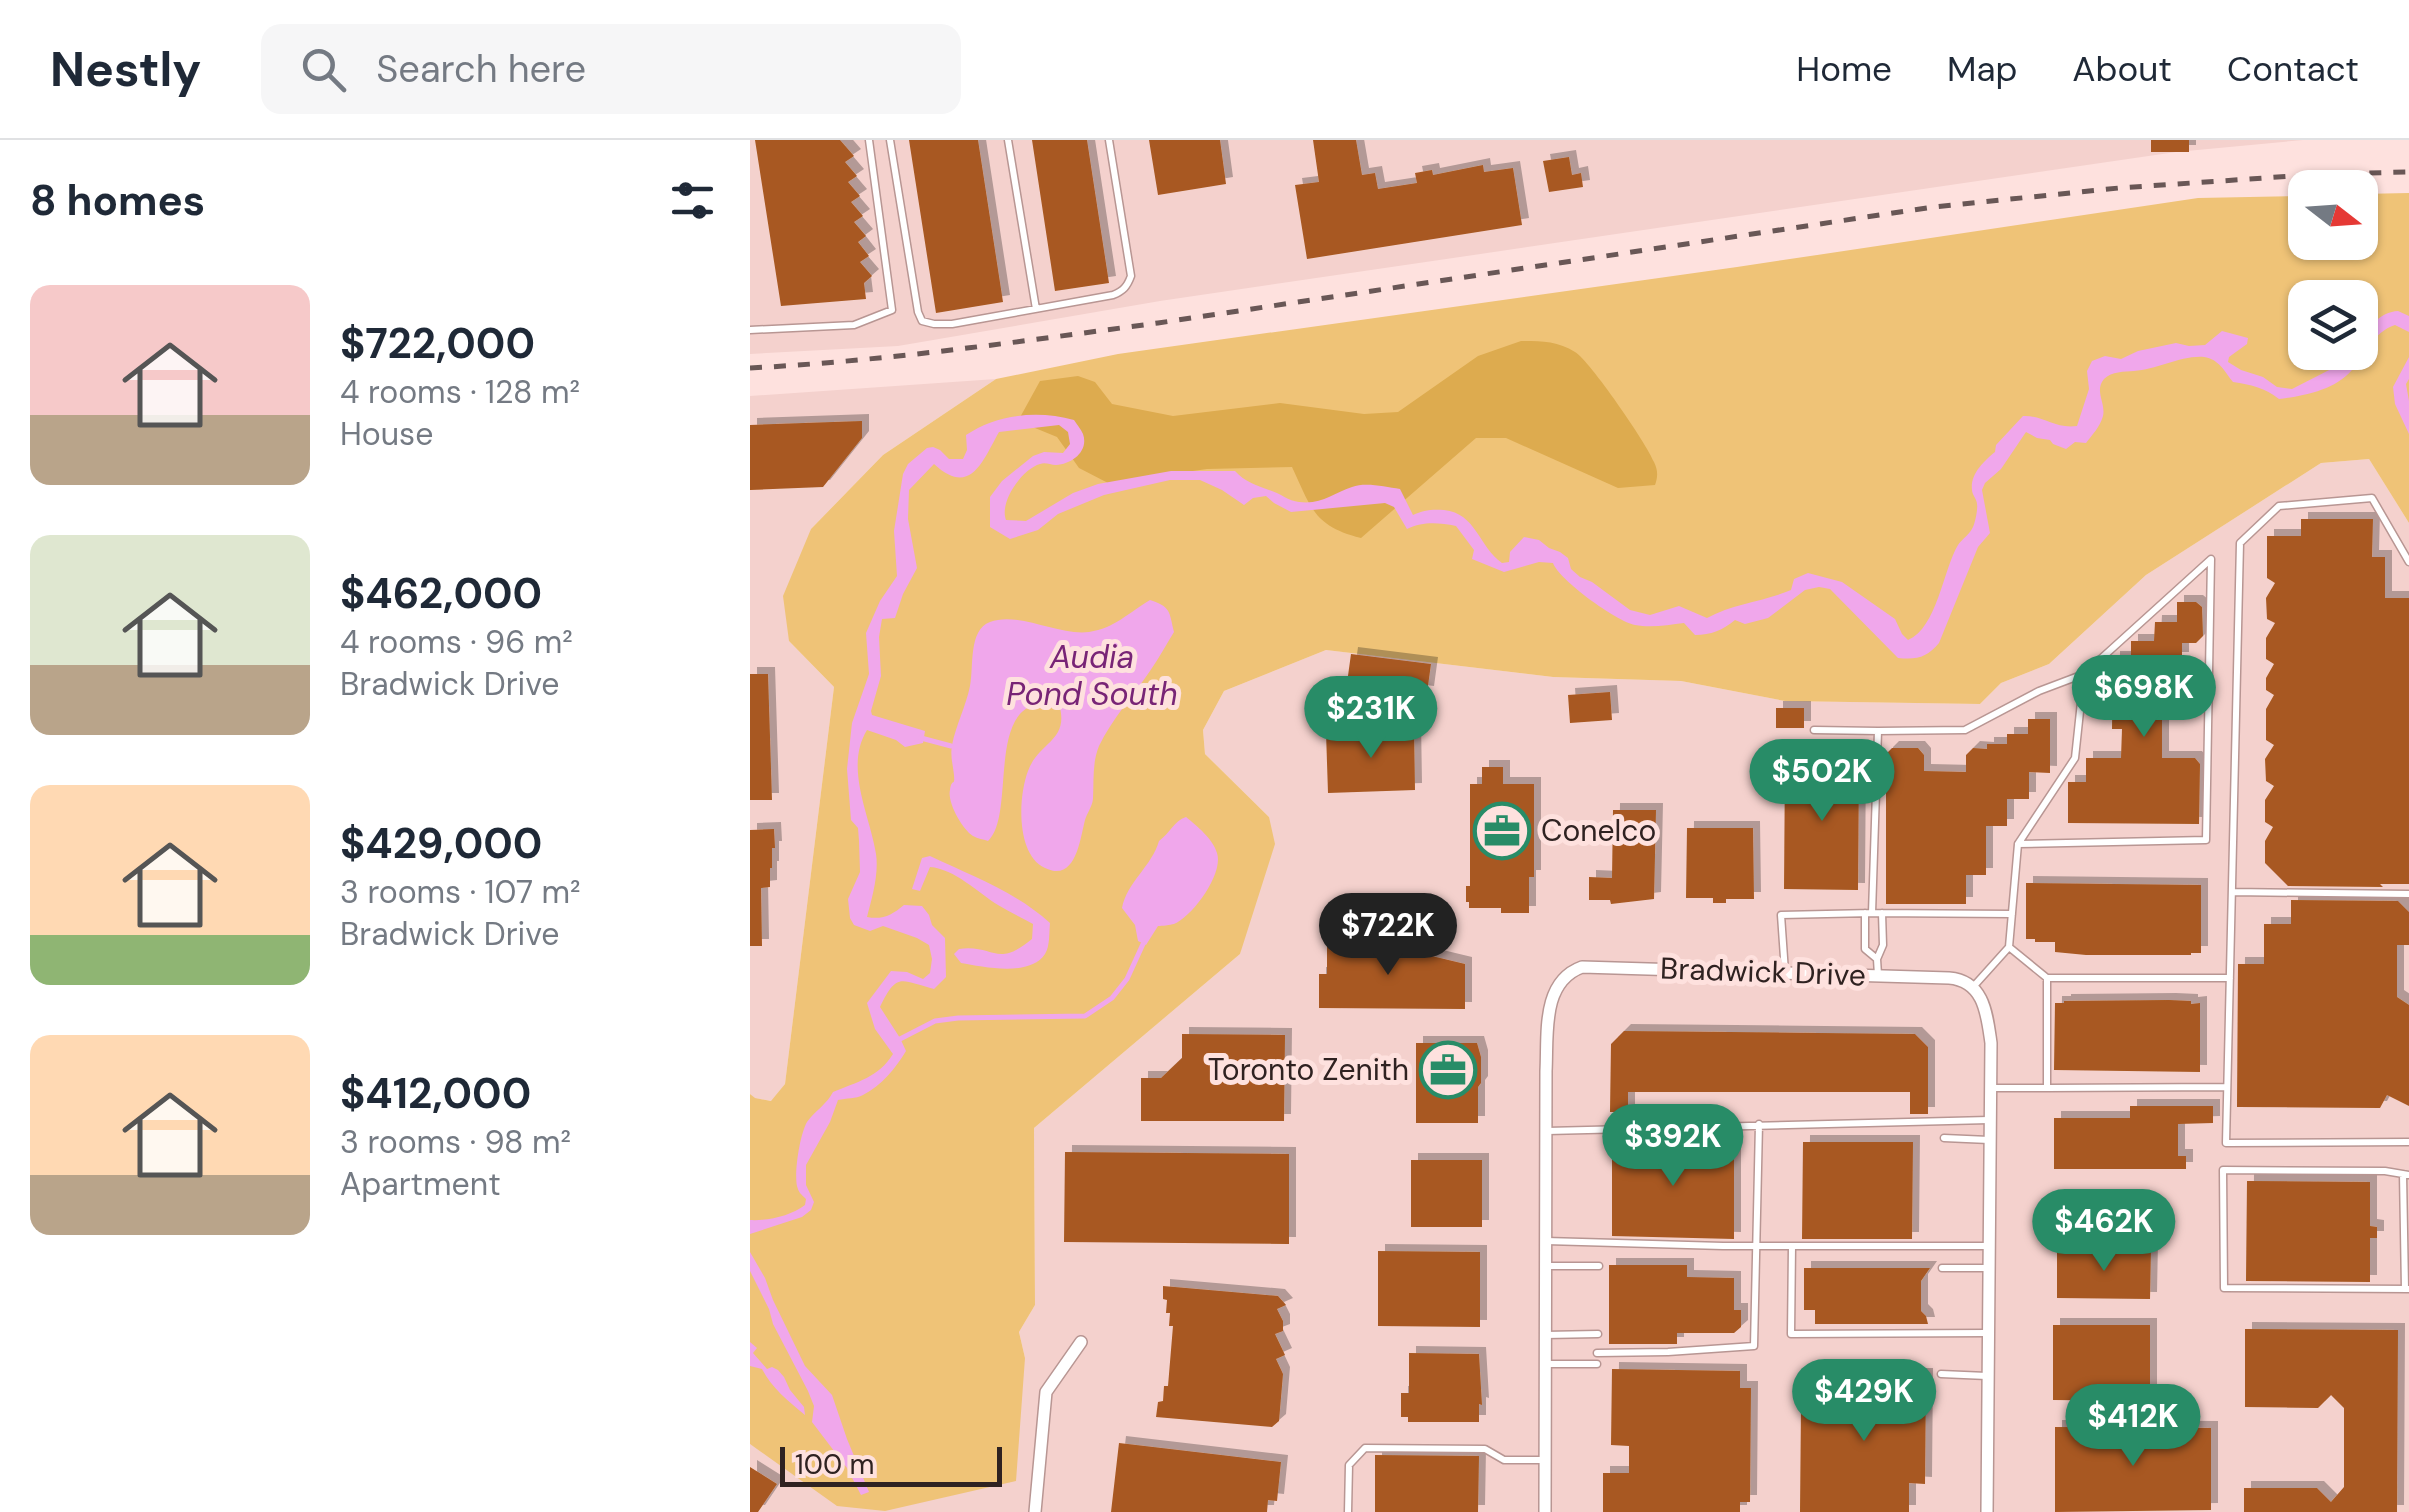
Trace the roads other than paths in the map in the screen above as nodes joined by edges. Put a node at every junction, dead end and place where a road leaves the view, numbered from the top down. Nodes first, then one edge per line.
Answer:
1 (869, 140) edge
2 (890, 140) edge
3 (1008, 140) edge
4 (1109, 140) edge
5 (1036, 309) junction
6 (750, 330) edge
7 (2409, 562) edge
8 (2084, 674) junction
9 (1814, 730) dead end
10 (1878, 731) junction
11 (2018, 844) junction
12 (2232, 892) junction
13 (2409, 894) edge
14 (1868, 913) junction
15 (1882, 913) junction
16 (2012, 914) junction
17 (2009, 947) junction
18 (1877, 959) junction
19 (1786, 973) junction
20 (1878, 976) junction
21 (2046, 978) junction
22 (2230, 978) junction
23 (1972, 988) junction
24 (2227, 1087) junction
25 (1991, 1088) junction
26 (2047, 1088) junction
27 (1990, 1120) junction
28 (1759, 1124) junction
29 (1546, 1131) junction
30 (1944, 1138) dead end
31 (1990, 1140) junction
32 (2409, 1142) edge
33 (2406, 1175) edge
34 (1544, 1240) junction
35 (1756, 1246) junction
36 (1792, 1246) junction
37 (1990, 1246) junction
38 (1545, 1266) junction
39 (1599, 1266) dead end
40 (1942, 1268) dead end
41 (1989, 1268) junction
42 (2407, 1289) edge
43 (1989, 1333) junction
44 (1598, 1334) dead end
45 (1545, 1335) junction
46 (1081, 1342) dead end
47 (1598, 1353) dead end
48 (1545, 1364) junction
49 (1598, 1364) dead end
50 (1941, 1374) dead end
51 (1988, 1376) junction
52 (1545, 1460) junction
53 (1034, 1512) edge
54 (1348, 1512) edge
55 (1545, 1512) edge
56 (1988, 1512) edge

1 - 6 lane
2 - 5 lane
3 - 5 lane
4 - 5 lane
7 - 12 lane
8 - 10 lane
8 - 11 lane
8 - 11 lane
9 - 10 lane
10 - 14 lane
11 - 16 lane
12 - 13 lane
12 - 22 lane
14 - 15 lane
14 - 18 lane
14 - 19 lane
15 - 16 lane
15 - 18 lane
16 - 17 lane
17 - 21 lane
17 - 23 lane
18 - 20 lane
19 - 20 street, Bradwick Drive
19 - 29 street, Bradwick Drive
20 - 23 street, Bradwick Drive
21 - 22 lane
21 - 26 lane
22 - 24 lane
23 - 25 street
24 - 26 lane
24 - 32 lane
25 - 26 lane
25 - 27 street
27 - 28 lane
27 - 31 street
28 - 29 lane
28 - 35 lane
29 - 34 street, Bradwick Drive
30 - 31 lane
31 - 37 street
33 - 42 lane
33 - 42 lane
34 - 35 lane
34 - 38 street, Bradwick Drive
35 - 36 lane
35 - 47 lane
36 - 37 lane
36 - 43 lane
37 - 41 street
38 - 39 lane
38 - 45 street, Bradwick Drive
40 - 41 lane
41 - 43 street
43 - 51 street
44 - 45 lane
45 - 48 street, Bradwick Drive
46 - 53 street
48 - 49 lane
48 - 52 street, Bradwick Drive
50 - 51 lane
51 - 56 street
52 - 54 lane
52 - 55 street, Bradwick Drive

